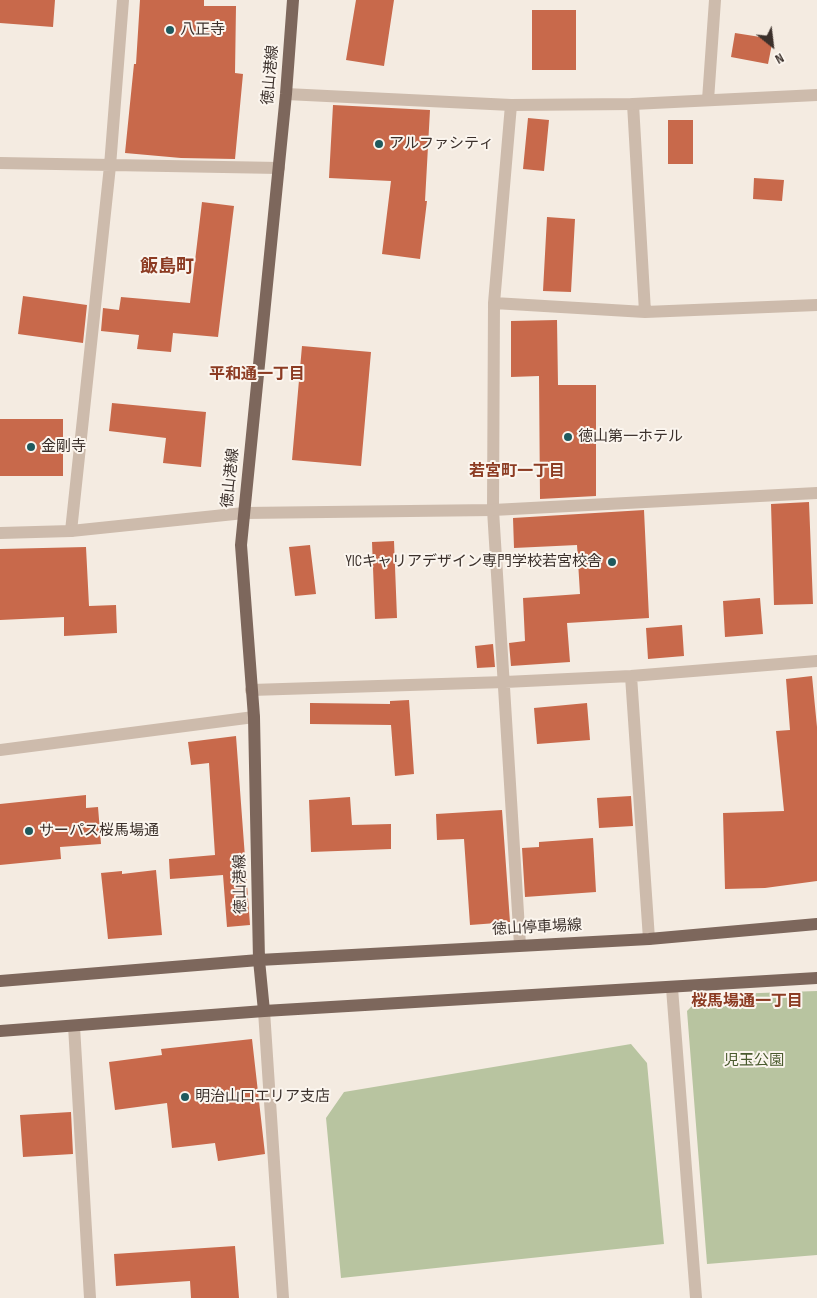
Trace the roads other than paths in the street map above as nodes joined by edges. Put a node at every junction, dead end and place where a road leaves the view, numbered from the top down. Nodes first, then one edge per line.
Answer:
1 (123, 0) edge
2 (293, 0) edge
3 (715, 0) edge
4 (286, 94) junction
5 (817, 95) edge
6 (708, 100) junction
7 (633, 104) junction
8 (511, 105) junction
9 (0, 163) edge
10 (110, 166) junction
11 (279, 168) junction
12 (494, 303) junction
13 (817, 305) edge
14 (645, 312) junction
15 (817, 493) edge
16 (493, 510) junction
17 (244, 513) junction
18 (71, 531) junction
19 (0, 533) edge
20 (817, 661) edge
21 (631, 676) junction
22 (505, 682) junction
23 (252, 690) junction
24 (254, 717) junction
25 (0, 750) edge
26 (817, 924) edge
27 (649, 939) junction
28 (520, 944) junction
29 (259, 960) junction
30 (817, 978) edge
31 (0, 981) edge
32 (672, 988) junction
33 (264, 1011) junction
34 (74, 1026) junction
35 (0, 1031) edge
36 (90, 1298) edge
37 (283, 1298) edge
38 (696, 1298) edge

1 - 10 street
2 - 4 main road, 徳山港線
3 - 6 street
4 - 8 street
4 - 11 main road, 徳山港線
5 - 6 street
6 - 7 street
7 - 8 street
7 - 14 street
8 - 12 street
9 - 10 street
10 - 11 street
10 - 18 street
11 - 17 main road, 徳山港線
12 - 14 street
12 - 16 street
13 - 14 street
15 - 16 street
16 - 17 street
16 - 22 street
17 - 18 street
17 - 23 main road, 徳山港線
18 - 19 street
20 - 21 street
21 - 22 street
21 - 27 street
22 - 23 street
22 - 28 street
23 - 24 main road, 徳山港線
24 - 25 street
24 - 29 main road, 徳山港線
26 - 27 main road, 徳山停車場線
27 - 28 main road, 徳山停車場線
28 - 29 main road, 徳山停車場線
29 - 31 main road
29 - 33 main road, 徳山港線
30 - 32 main road
32 - 33 main road
32 - 38 street
33 - 34 main road
33 - 37 street, 徳山港線
34 - 35 main road
34 - 36 street

